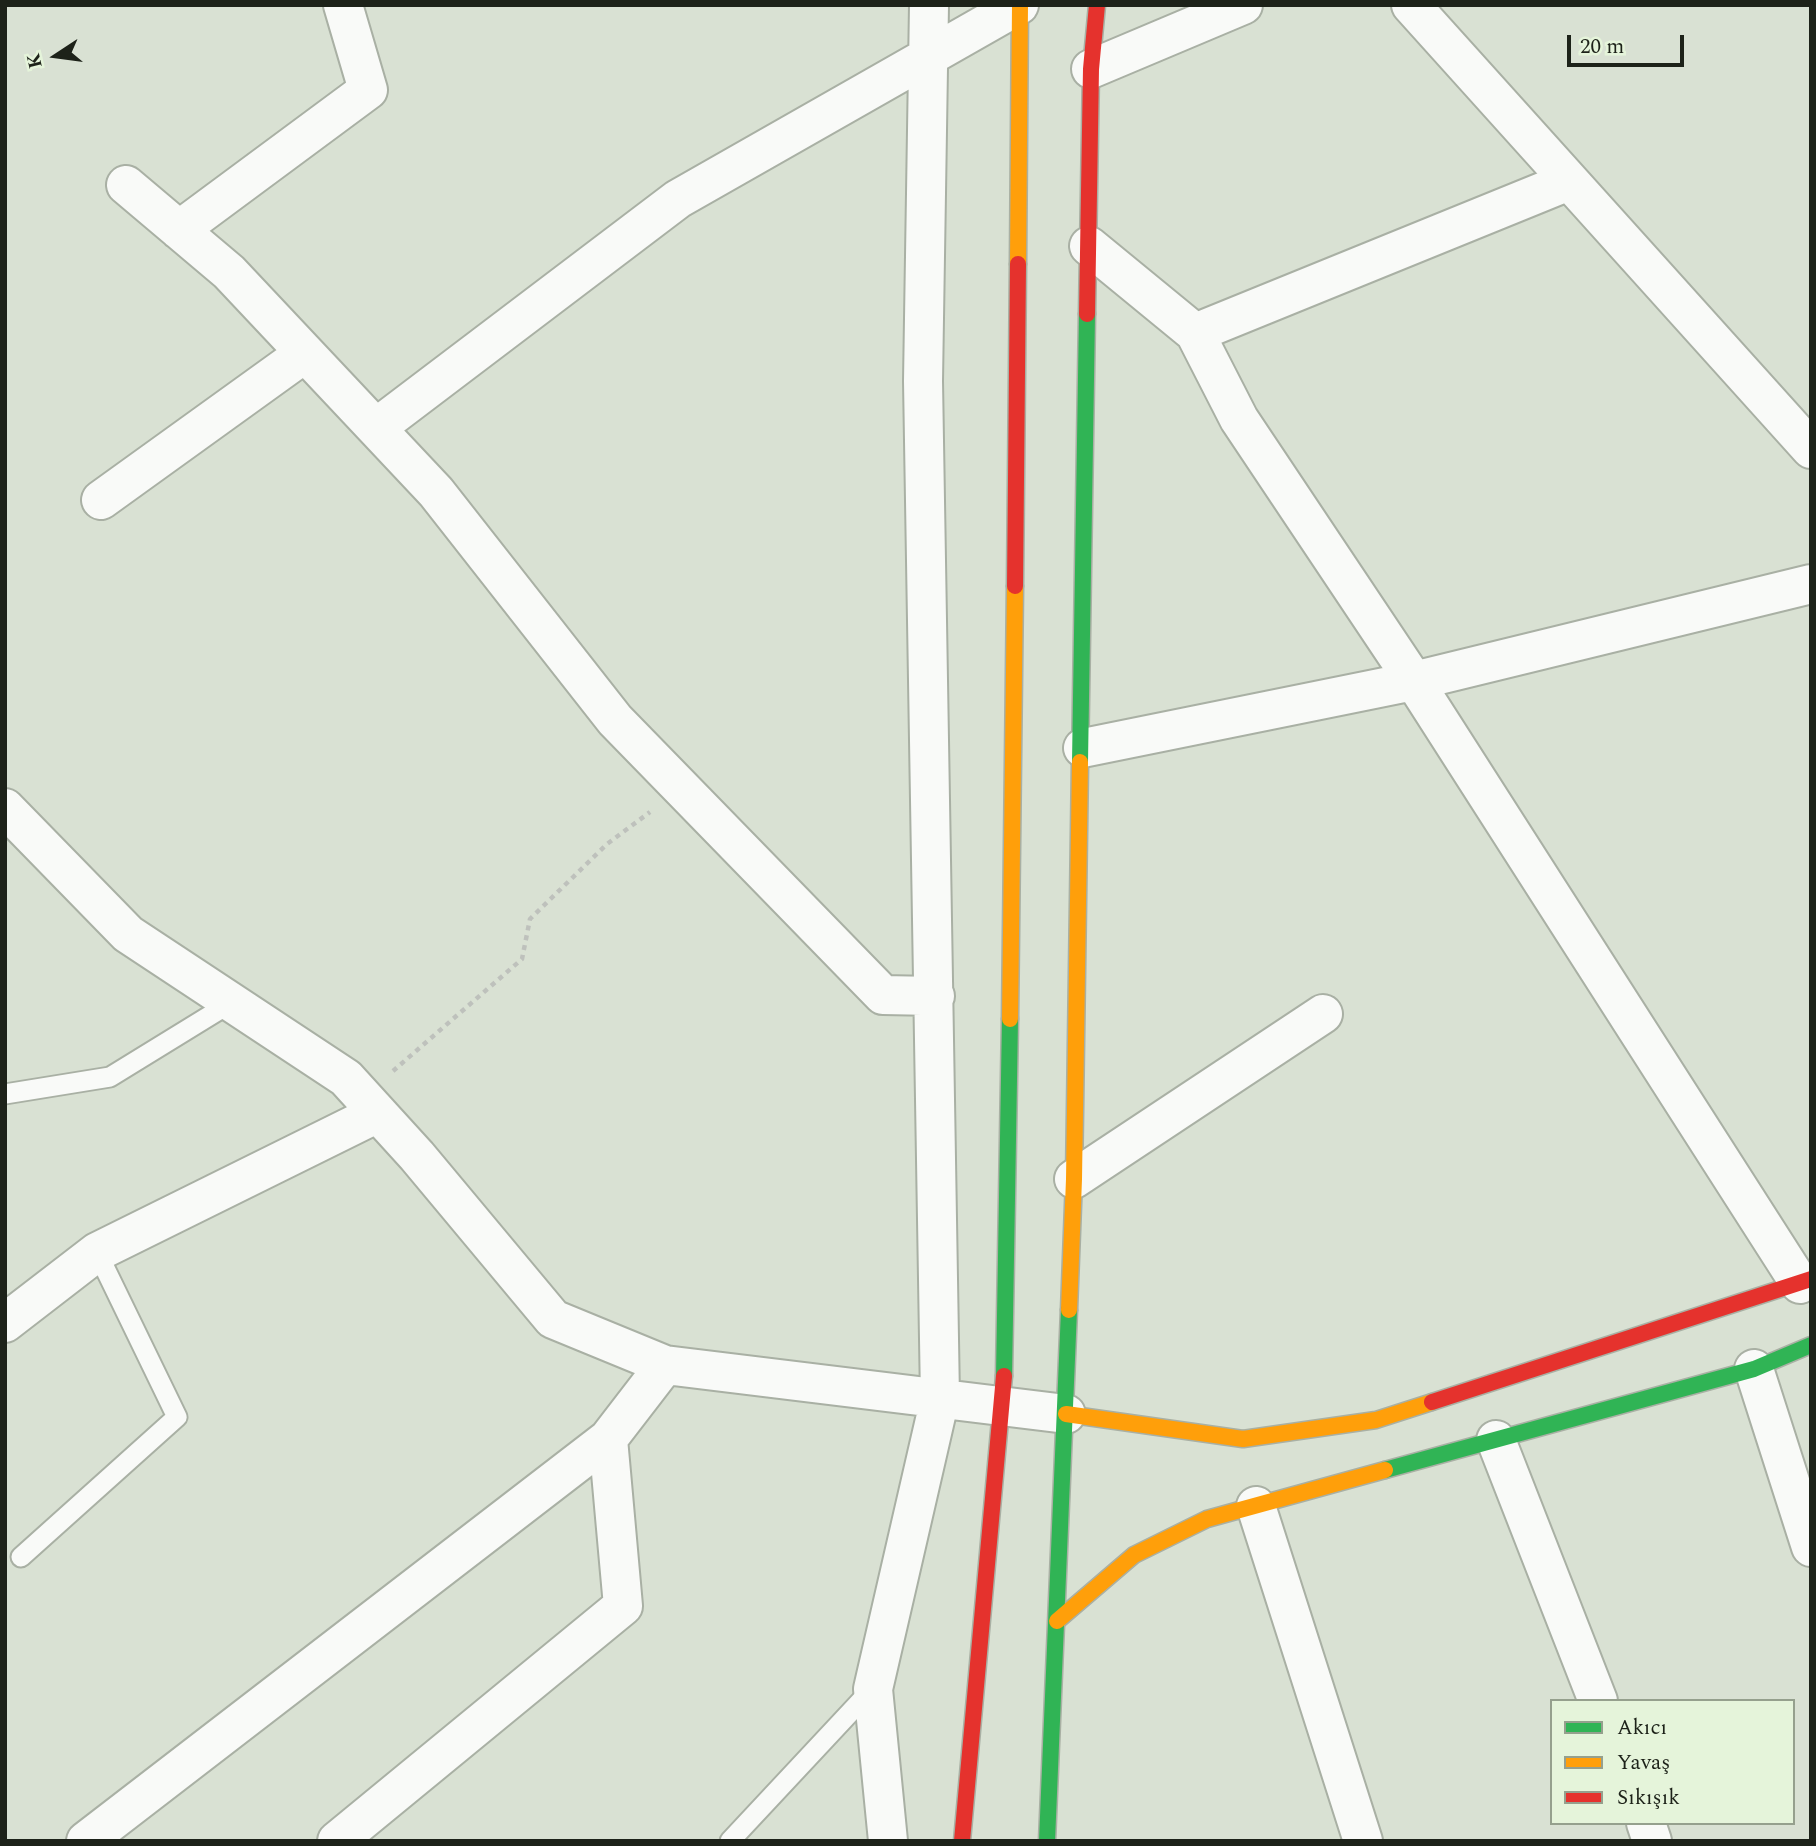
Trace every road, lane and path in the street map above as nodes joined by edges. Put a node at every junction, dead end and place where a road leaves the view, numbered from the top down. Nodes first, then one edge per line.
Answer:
1 (343, 5) edge
2 (929, 5) edge
3 (1020, 5) edge
4 (1097, 5) edge
5 (1243, 5) edge
6 (1410, 5) edge
7 (929, 57) junction
8 (1091, 69) junction
9 (1569, 181) junction
10 (126, 185) dead end
11 (179, 230) junction
12 (1089, 246) junction
13 (1195, 333) junction
14 (305, 352) junction
15 (376, 428) junction
16 (1811, 449) edge
17 (102, 500) dead end
18 (1811, 584) edge
19 (1414, 681) junction
20 (1083, 748) junction
21 (683, 789) junction
22 (5, 808) edge
23 (935, 996) junction
24 (232, 1002) junction
25 (1323, 1014) dead end
26 (5, 1094) edge
27 (370, 1105) junction
28 (1074, 1180) junction
29 (97, 1252) junction
30 (1805, 1281) edge
31 (5, 1324) edge
32 (1811, 1345) edge
33 (665, 1364) junction
34 (1754, 1369) junction
35 (940, 1398) junction
36 (1003, 1405) junction
37 (1066, 1414) junction
38 (608, 1439) junction
39 (1496, 1440) junction
40 (1256, 1506) junction
41 (1811, 1547) edge
42 (21, 1557) dead end
43 (1057, 1621) junction
44 (873, 1689) junction
45 (1597, 1699) edge
46 (86, 1841) edge
47 (337, 1841) edge
48 (730, 1841) edge
49 (888, 1841) edge
50 (962, 1841) edge
51 (1047, 1841) edge
52 (1363, 1841) edge

1 - 11 street
2 - 7 street
3 - 7 street
3 - 36 main road
4 - 8 main road
5 - 8 street
6 - 9 street
7 - 15 street
7 - 23 street
8 - 12 main road
9 - 13 street
9 - 16 street
10 - 11 street
11 - 14 street
12 - 13 street
12 - 20 main road
13 - 19 street
14 - 15 street
14 - 17 street
15 - 21 street
18 - 19 street
19 - 20 street
19 - 30 street
20 - 28 main road
21 - 23 street
21 - 27 path
22 - 24 street
23 - 35 street
24 - 26 lane
24 - 27 street
25 - 28 street
27 - 29 street
27 - 33 street
28 - 37 main road
29 - 31 street
29 - 42 lane
30 - 37 main road
32 - 34 main road
33 - 35 street
33 - 38 street
34 - 39 main road
34 - 41 street
35 - 36 street
35 - 44 street
36 - 37 street
36 - 50 main road
37 - 43 main road
38 - 46 street
38 - 47 street
39 - 40 main road
39 - 45 street
40 - 43 main road
40 - 52 street
43 - 51 main road
44 - 48 lane
44 - 49 street

